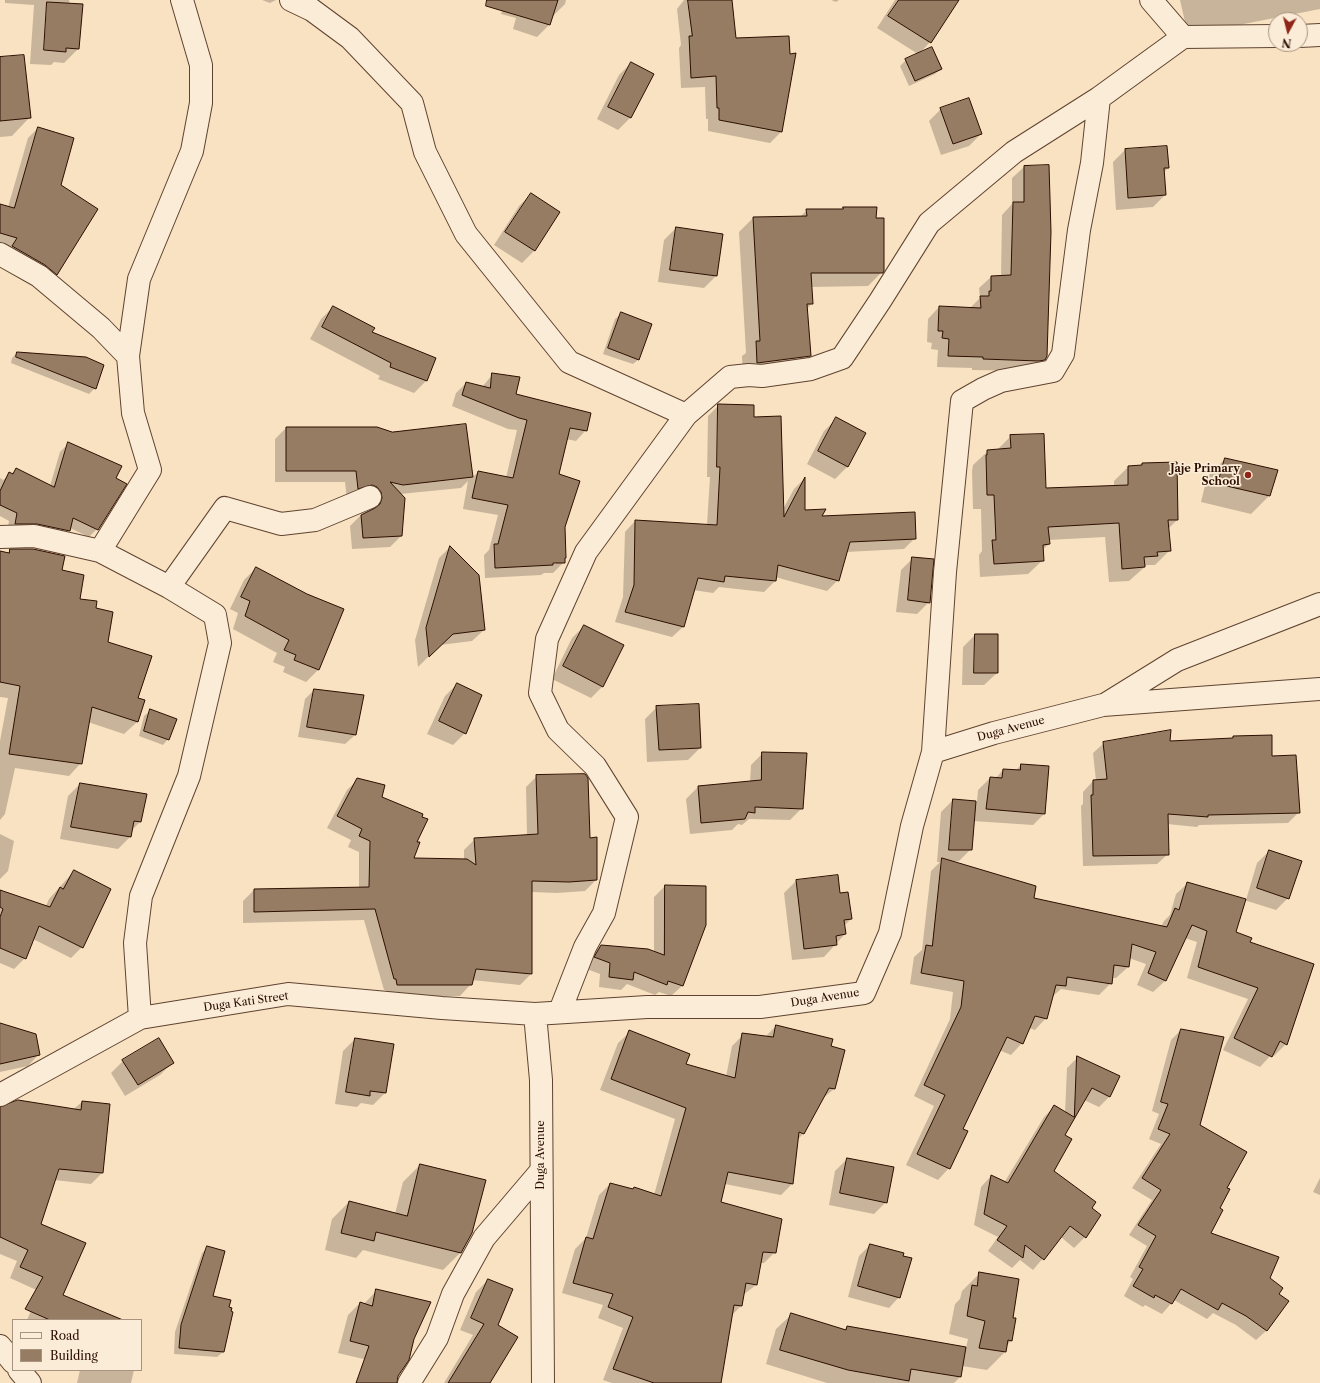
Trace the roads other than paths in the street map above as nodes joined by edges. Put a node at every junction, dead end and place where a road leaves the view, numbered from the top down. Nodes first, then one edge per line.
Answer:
1 (182, 0) edge
2 (291, 0) edge
3 (1151, 0) edge
4 (1320, 35) edge
5 (1268, 36) edge
6 (1308, 36) edge
7 (1183, 37) junction
8 (1098, 98) junction
9 (0, 254) edge
10 (128, 356) junction
11 (686, 415) junction
12 (370, 497) dead end
13 (0, 537) edge
14 (100, 551) junction
15 (169, 587) junction
16 (1320, 604) edge
17 (1320, 689) edge
18 (1103, 705) junction
19 (933, 752) junction
20 (560, 1011) junction
21 (535, 1014) junction
22 (140, 1018) junction
23 (0, 1095) edge
24 (541, 1171) junction
25 (0, 1346) edge
26 (12, 1361) edge
27 (21, 1371) edge
28 (30, 1383) edge
29 (409, 1383) edge
30 (543, 1383) edge

1 - 10 street
2 - 11 street
3 - 7 street
4 - 6 street
5 - 7 street
7 - 8 street
8 - 11 street
8 - 19 street
9 - 10 street
10 - 14 street
11 - 20 street
12 - 15 street
13 - 14 street
14 - 15 street
15 - 22 street
16 - 18 street
17 - 18 street, Duga Avenue
18 - 19 street, Duga Avenue
19 - 20 street, Duga Avenue
20 - 21 street, Duga Avenue
21 - 22 street, Duga Kati Street
21 - 24 street, Duga Avenue
22 - 23 street, Duga Kati Street
24 - 29 street
24 - 30 street, Duga Avenue
25 - 26 street
27 - 28 street

